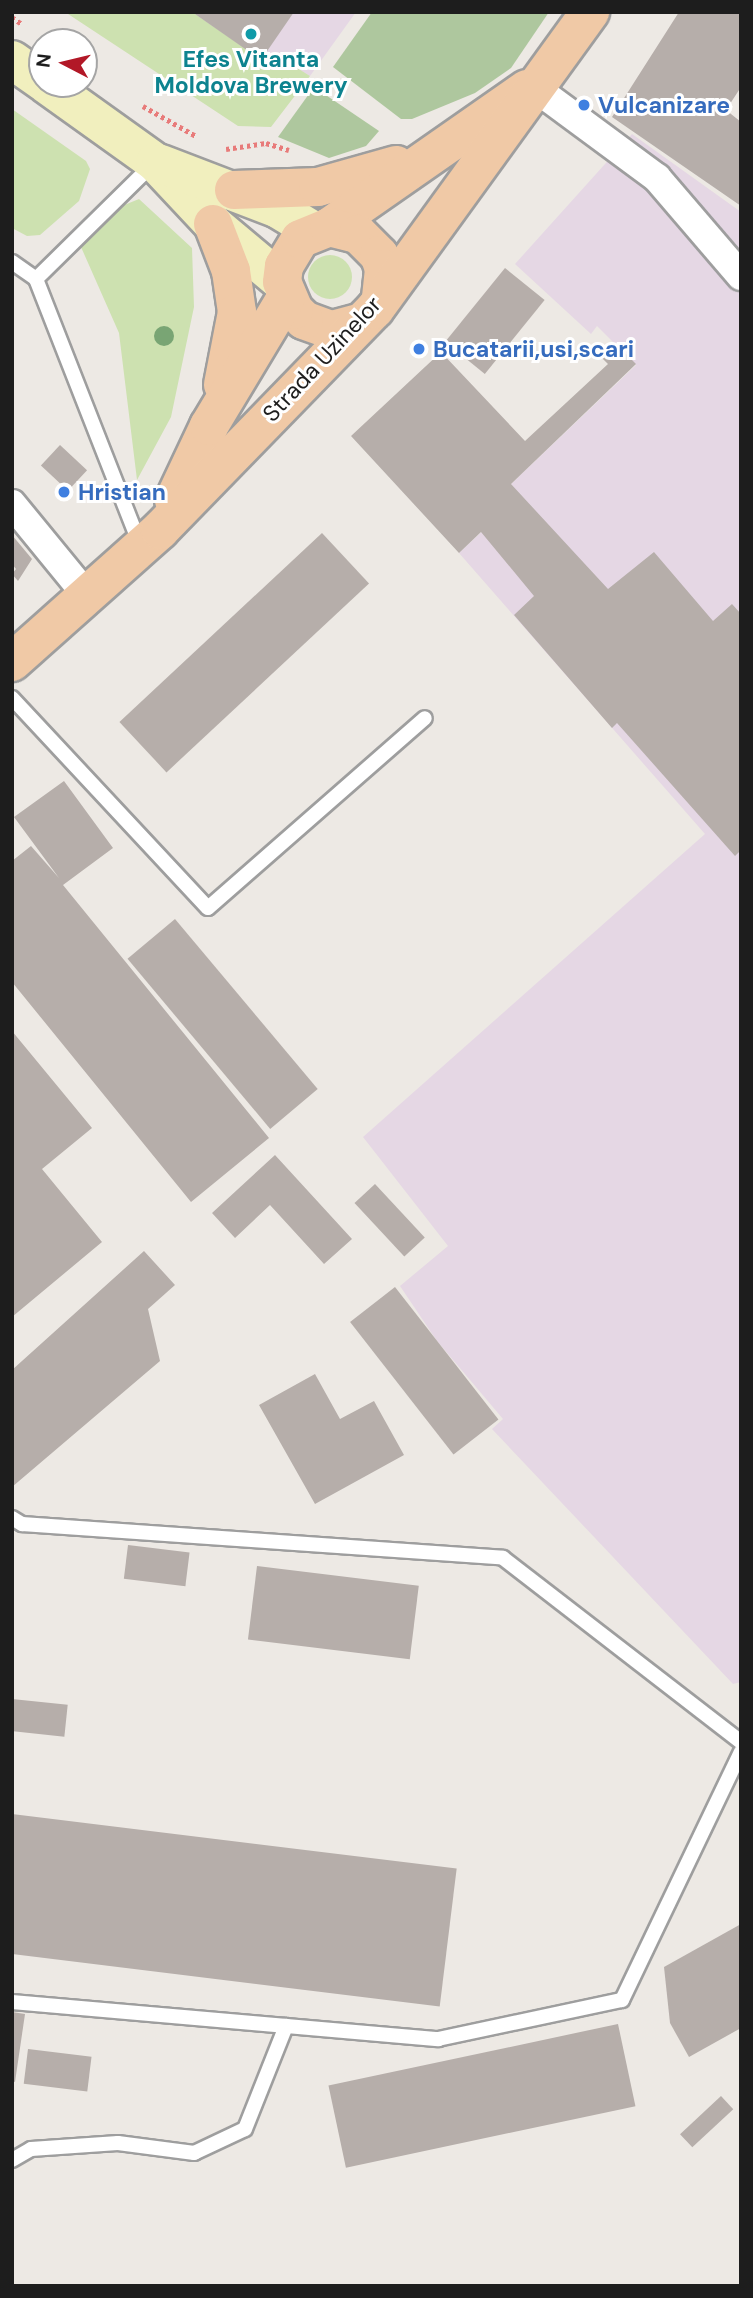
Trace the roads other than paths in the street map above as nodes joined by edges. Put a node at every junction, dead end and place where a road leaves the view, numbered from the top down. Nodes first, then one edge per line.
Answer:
1 (590, 12) edge
2 (12, 60) edge
3 (28, 72) edge
4 (542, 83) junction
5 (65, 98) edge
6 (431, 153) junction
7 (155, 162) junction
8 (234, 190) junction
9 (213, 224) junction
10 (322, 229) junction
11 (12, 262) edge
12 (741, 276) edge
13 (36, 279) junction
14 (284, 290) junction
15 (370, 311) junction
16 (209, 426) junction
17 (12, 504) edge
18 (151, 539) junction
19 (89, 598) junction
20 (12, 662) edge
21 (12, 698) edge
22 (425, 718) dead end
23 (12, 1518) edge
24 (741, 1742) edge
25 (741, 1752) edge
26 (12, 2002) edge
27 (286, 2026) junction
28 (12, 2160) edge

1 - 4 main road, Strada Uzinelor
2 - 3 main road
4 - 6 main road, Strada Uzinelor
4 - 12 street
4 - 15 main road, Strada Uzinelor
5 - 7 main road
6 - 8 main road
6 - 10 main road, Strada Uzinelor
7 - 8 main road
7 - 9 main road
7 - 13 lane
8 - 10 main road
9 - 14 main road
9 - 16 main road
10 - 14 main road
10 - 15 main road
11 - 13 lane
13 - 18 lane
14 - 15 main road
14 - 16 main road, Strada Uzinelor
15 - 18 main road, Strada Uzinelor
16 - 18 main road, Strada Uzinelor
17 - 19 street
18 - 19 main road, Strada Uzinelor
19 - 20 main road, Strada Uzinelor
21 - 22 lane
23 - 24 lane
25 - 27 lane
26 - 27 lane
27 - 28 lane

